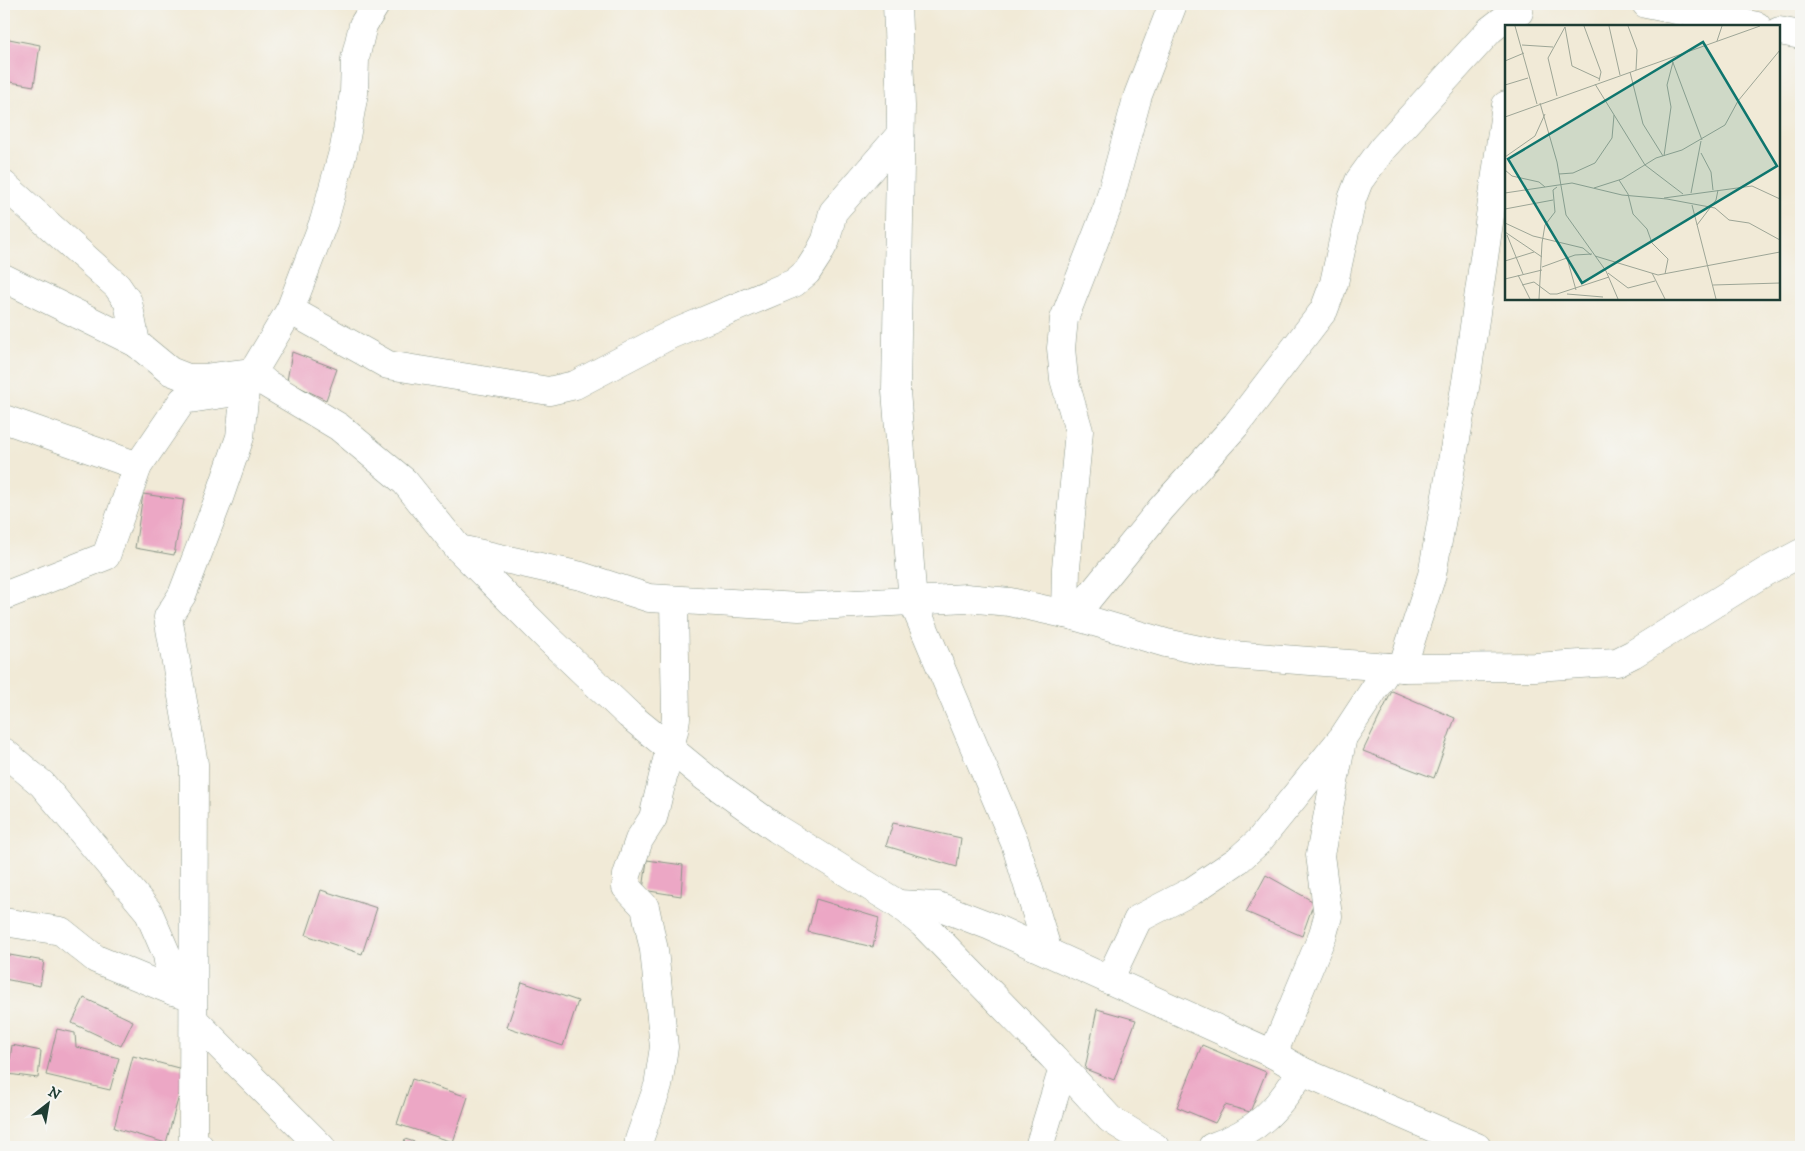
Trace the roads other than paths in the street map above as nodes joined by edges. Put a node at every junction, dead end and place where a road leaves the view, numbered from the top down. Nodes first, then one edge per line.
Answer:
1 (376, 4) edge
2 (897, 4) edge
3 (1172, 4) edge
4 (1646, 4) edge
5 (1519, 14) edge
6 (1752, 25) edge
7 (1780, 31) edge
8 (1801, 35) edge
9 (1505, 112) edge
10 (900, 135) junction
11 (4, 184) edge
12 (4, 278) edge
13 (290, 310) junction
14 (136, 343) junction
15 (249, 381) junction
16 (4, 419) edge
17 (138, 466) junction
18 (459, 549) junction
19 (1801, 553) edge
20 (4, 596) edge
21 (674, 601) junction
22 (913, 602) junction
23 (1070, 615) junction
24 (1396, 668) junction
25 (1343, 737) junction
26 (669, 749) junction
27 (4, 752) edge
28 (898, 904) junction
29 (4, 922) edge
30 (1048, 952) junction
31 (1109, 980) junction
32 (187, 1003) junction
33 (1273, 1054) junction
34 (1063, 1068) junction
35 (1302, 1071) junction
36 (200, 1147) edge
37 (321, 1147) edge
38 (639, 1147) edge
39 (1040, 1147) edge
40 (1155, 1147) edge
41 (1212, 1147) edge
42 (1477, 1147) edge

1 - 13 street
2 - 10 street
3 - 23 street
4 - 6 street
5 - 23 street
7 - 8 street
9 - 24 street
10 - 13 street
10 - 22 street
11 - 14 street
12 - 14 street
13 - 15 street
14 - 15 street
15 - 17 street
15 - 18 street
15 - 32 street
16 - 17 street
17 - 20 street
18 - 21 street
18 - 26 street
19 - 24 street
21 - 22 street
21 - 26 street
22 - 23 street
22 - 30 street
23 - 24 street
24 - 25 street
25 - 31 street
25 - 33 street
26 - 28 street
26 - 38 street
27 - 32 street
28 - 30 street
28 - 34 street
29 - 32 street
30 - 31 street
31 - 33 street
32 - 36 street
32 - 37 street
33 - 35 street
34 - 39 street
34 - 40 street
35 - 41 street
35 - 42 street

